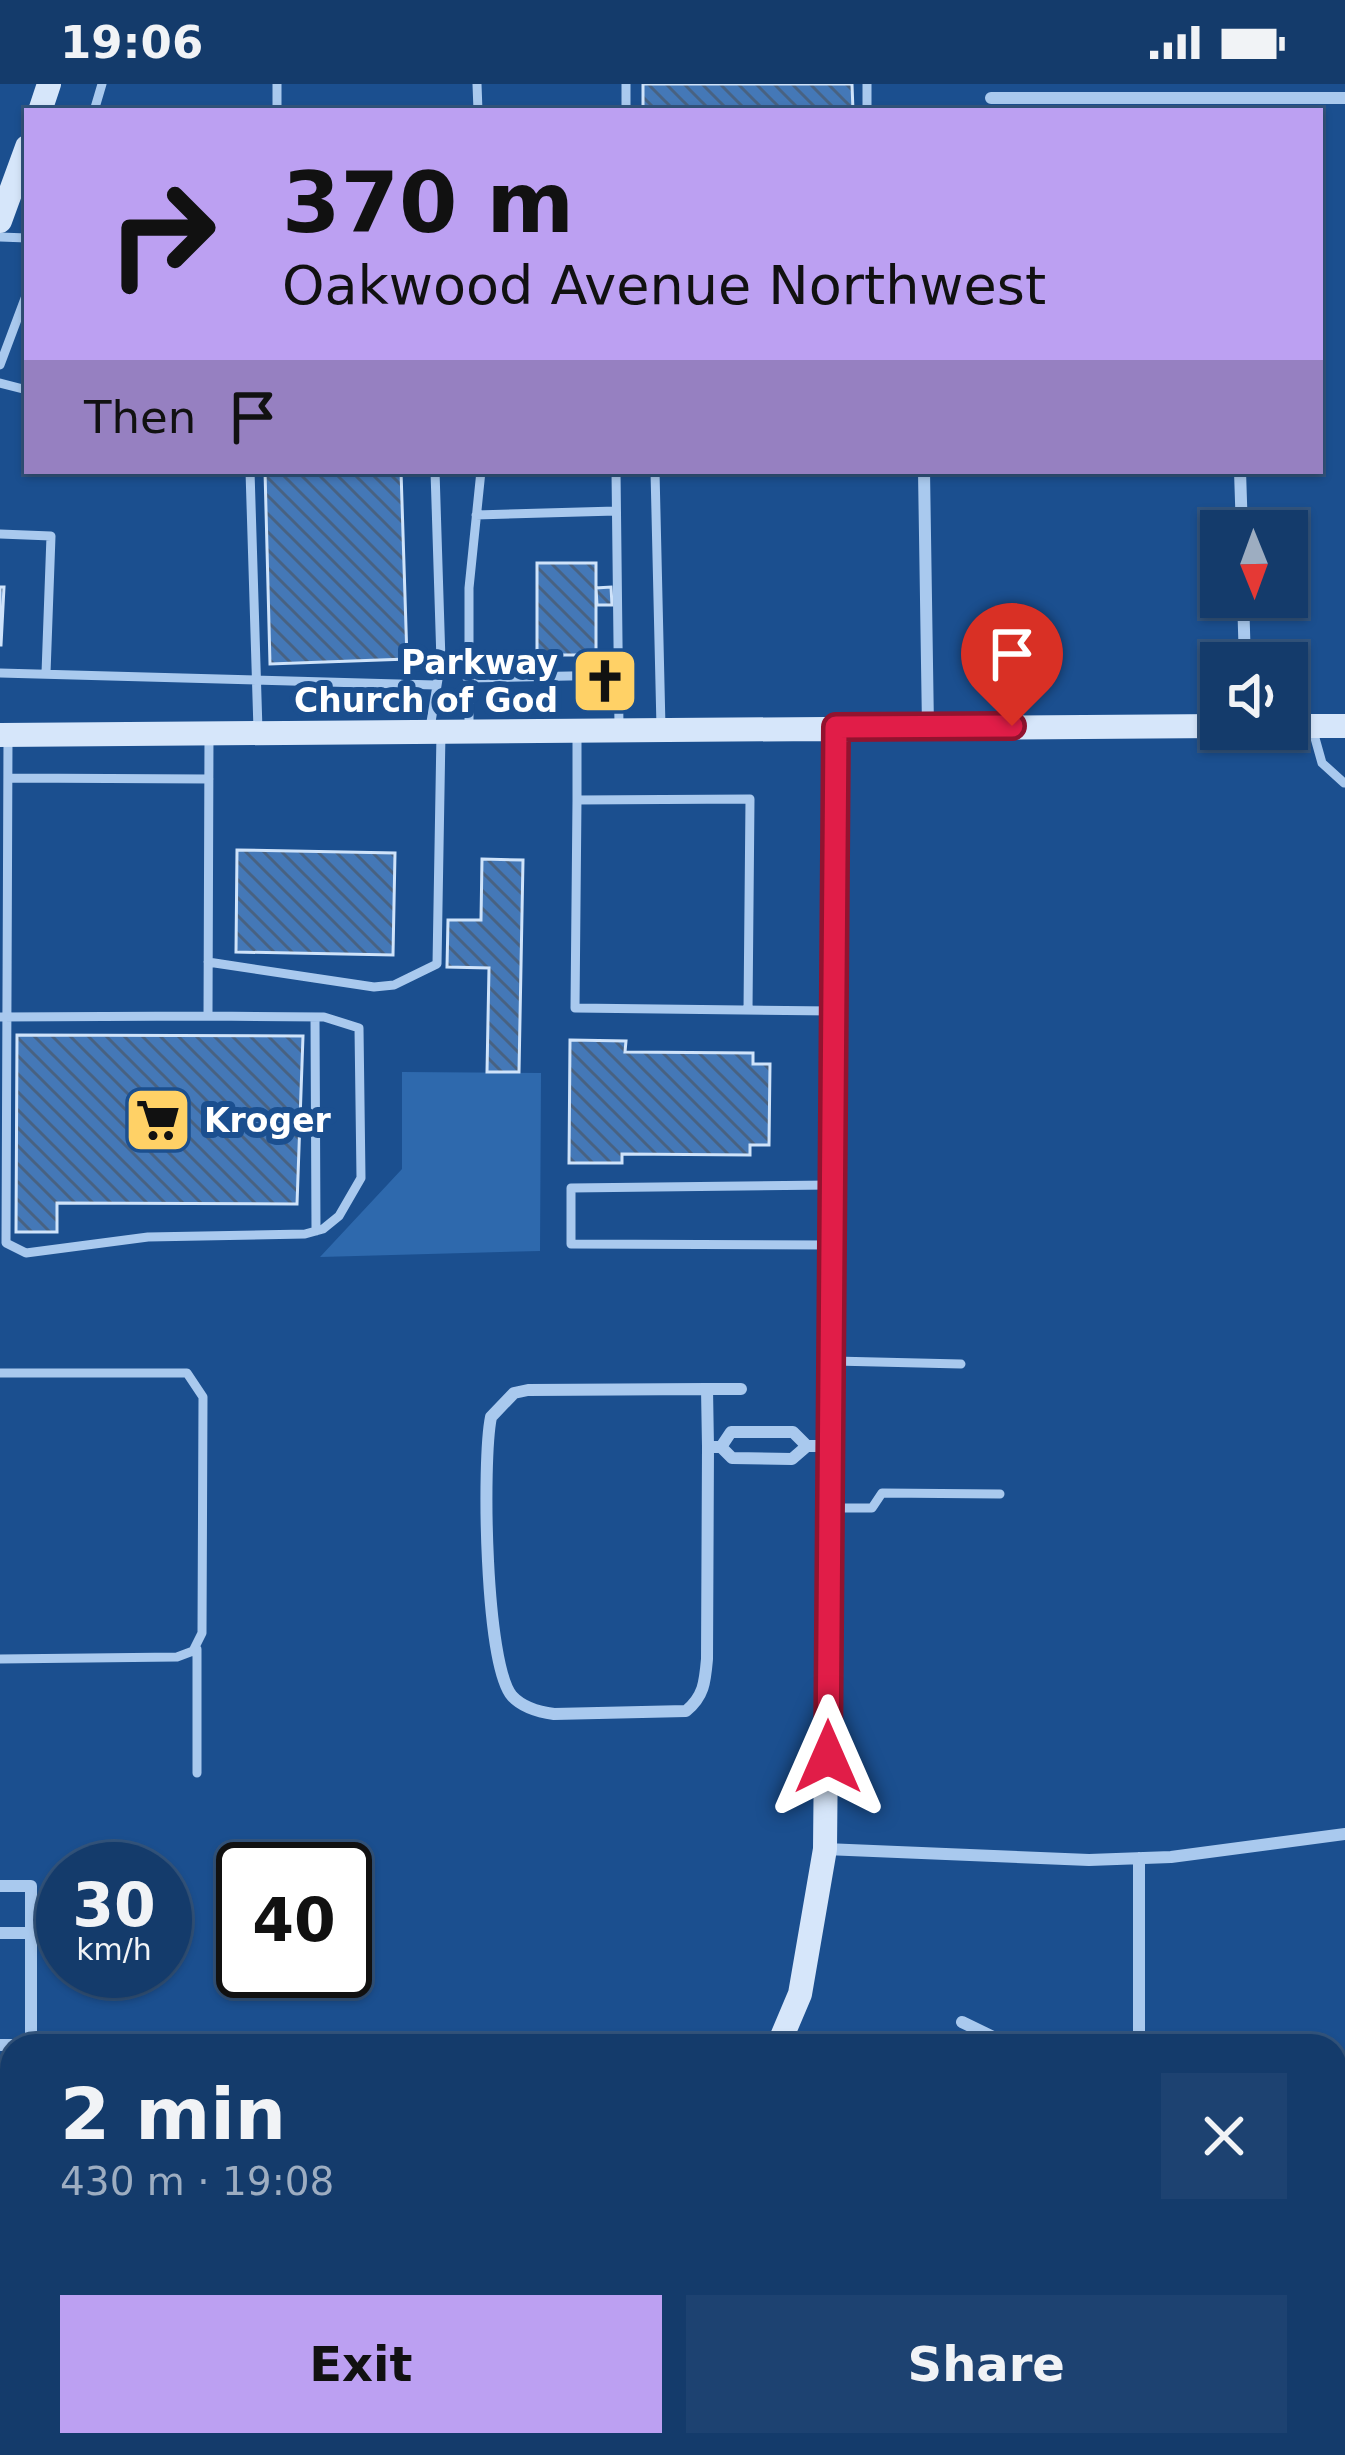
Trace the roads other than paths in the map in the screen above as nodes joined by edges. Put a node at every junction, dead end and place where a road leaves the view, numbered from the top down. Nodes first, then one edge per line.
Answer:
1 (1173, 92) edge
2 (991, 98) dead end
3 (1345, 98) edge
4 (24, 155) edge
5 (0, 221) edge
6 (24, 301) edge
7 (0, 365) edge
8 (250, 474) edge
9 (436, 474) edge
10 (481, 474) edge
11 (616, 474) edge
12 (656, 474) edge
13 (923, 474) edge
14 (1240, 474) edge
15 (1241, 510) edge
16 (616, 511) junction
17 (476, 515) junction
18 (0, 534) edge
19 (0, 673) edge
20 (46, 673) junction
21 (618, 675) junction
22 (467, 678) junction
23 (256, 683) junction
24 (435, 685) junction
25 (1200, 726) edge
26 (1308, 726) edge
27 (1345, 726) edge
28 (577, 727) junction
29 (619, 727) junction
30 (661, 727) junction
31 (836, 727) junction
32 (928, 727) junction
33 (436, 728) junction
34 (469, 728) junction
35 (258, 730) junction
36 (209, 731) junction
37 (4, 735) edge
38 (1308, 741) edge
39 (8, 778) junction
40 (208, 779) junction
41 (1345, 783) edge
42 (577, 800) junction
43 (3, 912) edge
44 (3, 943) edge
45 (208, 962) junction
46 (748, 1010) junction
47 (832, 1011) junction
48 (208, 1016) junction
49 (2, 1017) edge
50 (315, 1017) junction
51 (2, 1125) edge
52 (830, 1185) junction
53 (316, 1231) junction
54 (829, 1245) junction
55 (829, 1361) junction
56 (961, 1364) dead end
57 (0, 1373) edge
58 (707, 1389) junction
59 (741, 1389) dead end
60 (818, 1446) junction
61 (715, 1447) junction
62 (1000, 1494) dead end
63 (828, 1508) junction
64 (196, 1643) junction
65 (0, 1659) edge
66 (197, 1773) dead end
67 (1345, 1834) edge
68 (825, 1849) junction
69 (1139, 1858) junction
70 (0, 1886) edge
71 (0, 1933) edge
72 (32, 1933) junction
73 (962, 2023) dead end
74 (31, 2034) edge
75 (783, 2034) edge
76 (986, 2034) edge
77 (1139, 2034) edge

1 - 2 street
1 - 3 street
4 - 5 street
6 - 7 lane
8 - 23 lane
9 - 24 lane
10 - 17 lane
11 - 16 lane
12 - 30 lane
13 - 32 street
14 - 15 street
16 - 17 lane
16 - 21 lane
17 - 22 lane
18 - 20 lane
19 - 20 lane
20 - 23 lane
21 - 22 lane
21 - 29 lane
22 - 34 lane
23 - 24 lane
23 - 35 lane
24 - 33 lane
25 - 32 street
26 - 27 street
28 - 29 street
28 - 34 street
28 - 42 lane
29 - 30 street
30 - 31 street
31 - 32 street
31 - 47 street
33 - 34 street
33 - 35 street
33 - 45 lane
35 - 36 street
36 - 37 street
36 - 40 lane
37 - 39 lane
38 - 41 lane
39 - 40 lane
39 - 43 lane
40 - 45 lane
42 - 46 lane
42 - 46 lane
43 - 44 lane
44 - 49 lane
45 - 48 lane
46 - 47 lane
47 - 52 street
48 - 49 lane
48 - 50 lane
49 - 51 lane
50 - 53 lane
50 - 53 lane
51 - 53 lane
52 - 54 street
52 - 54 lane
54 - 55 street
55 - 56 lane
55 - 60 street
57 - 64 lane
58 - 59 street
58 - 61 street
58 - 61 street
60 - 61 street
60 - 61 street
60 - 63 street
62 - 63 lane
63 - 68 street
64 - 65 lane
64 - 66 lane
67 - 69 street
68 - 69 street
68 - 75 street
69 - 77 street
70 - 72 street
71 - 72 street
72 - 74 street
73 - 76 street

